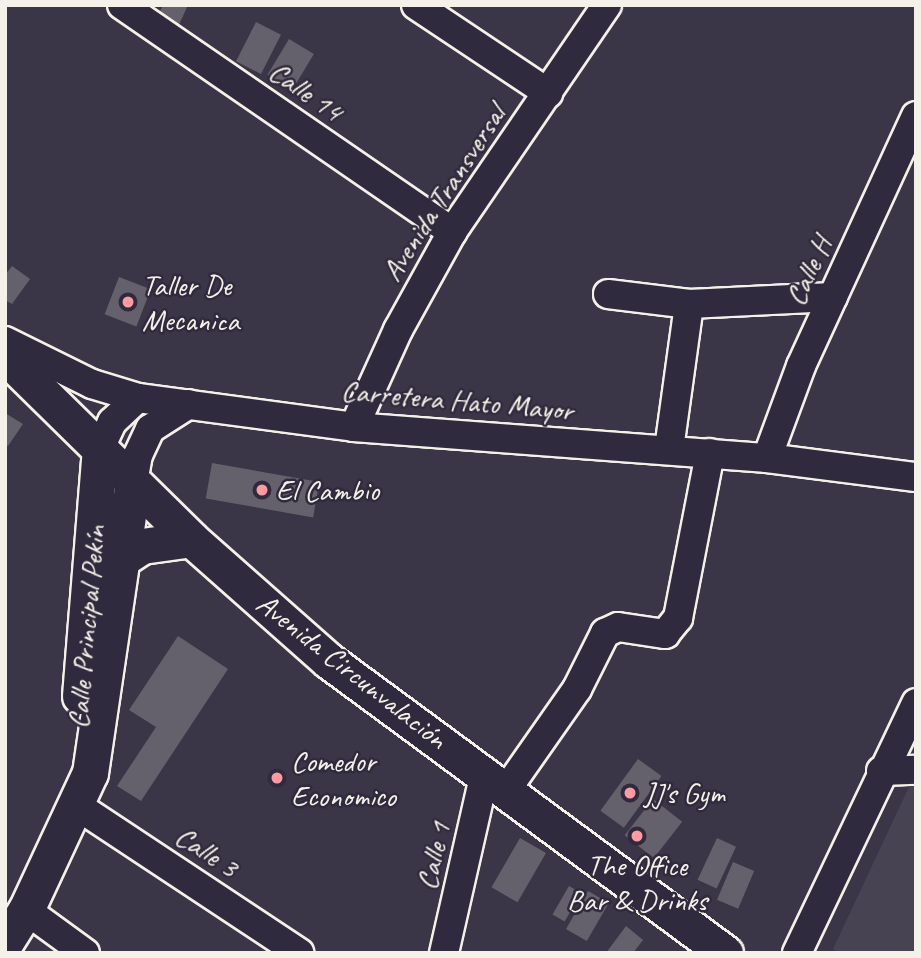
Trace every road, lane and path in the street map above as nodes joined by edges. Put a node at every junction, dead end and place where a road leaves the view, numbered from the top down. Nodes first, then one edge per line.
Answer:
1 (122, 5) edge
2 (416, 5) edge
3 (607, 5) edge
4 (548, 93) junction
5 (916, 116) edge
6 (452, 232) junction
7 (608, 294) dead end
8 (833, 297) junction
9 (689, 304) junction
10 (5, 341) edge
11 (5, 356) edge
12 (138, 398) junction
13 (189, 404) junction
14 (354, 427) junction
15 (100, 448) junction
16 (669, 449) junction
17 (710, 453) junction
18 (767, 457) junction
19 (916, 477) edge
20 (134, 483) junction
21 (191, 539) junction
22 (122, 559) junction
23 (916, 703) edge
24 (916, 770) edge
25 (881, 771) junction
26 (496, 781) junction
27 (76, 805) junction
28 (26, 910) junction
29 (5, 943) edge
30 (715, 950) edge
31 (85, 953) edge
32 (300, 953) edge
33 (444, 953) edge
34 (797, 953) edge

1 - 6 street, Calle 14
2 - 4 street
3 - 4 street, Avenida Transversal
4 - 6 street, Avenida Transversal
5 - 8 street, Calle H
6 - 14 street, Avenida Transversal
7 - 9 street
8 - 9 street
8 - 18 street, Calle H
9 - 16 street
10 - 12 street, Carretera Hato Mayor
11 - 15 main road, Avenida Circunvalación
12 - 13 street, Carretera Hato Mayor
12 - 15 street
13 - 14 street, Carretera Hato Mayor
13 - 20 street
14 - 16 street, Carretera Hato Mayor
15 - 20 main road, Avenida Circunvalación
15 - 27 main road, Calle Principal Pekín
16 - 17 street, Carretera Hato Mayor
17 - 18 street, Carretera Hato Mayor
17 - 26 street
18 - 19 street, Carretera Hato Mayor
20 - 21 main road, Avenida Circunvalación
20 - 22 main road, Calle Principal Pekín
21 - 22 main road
21 - 26 main road, Avenida Circunvalación
22 - 27 main road, Calle Principal Pekín
23 - 25 street
24 - 25 street
25 - 34 street
26 - 30 main road, Avenida Circunvalación
26 - 33 street, Calle 1
27 - 28 main road, Calle Principal Pekín
27 - 32 street, Calle 3
28 - 29 main road, Calle Principal Pekín
28 - 31 street

